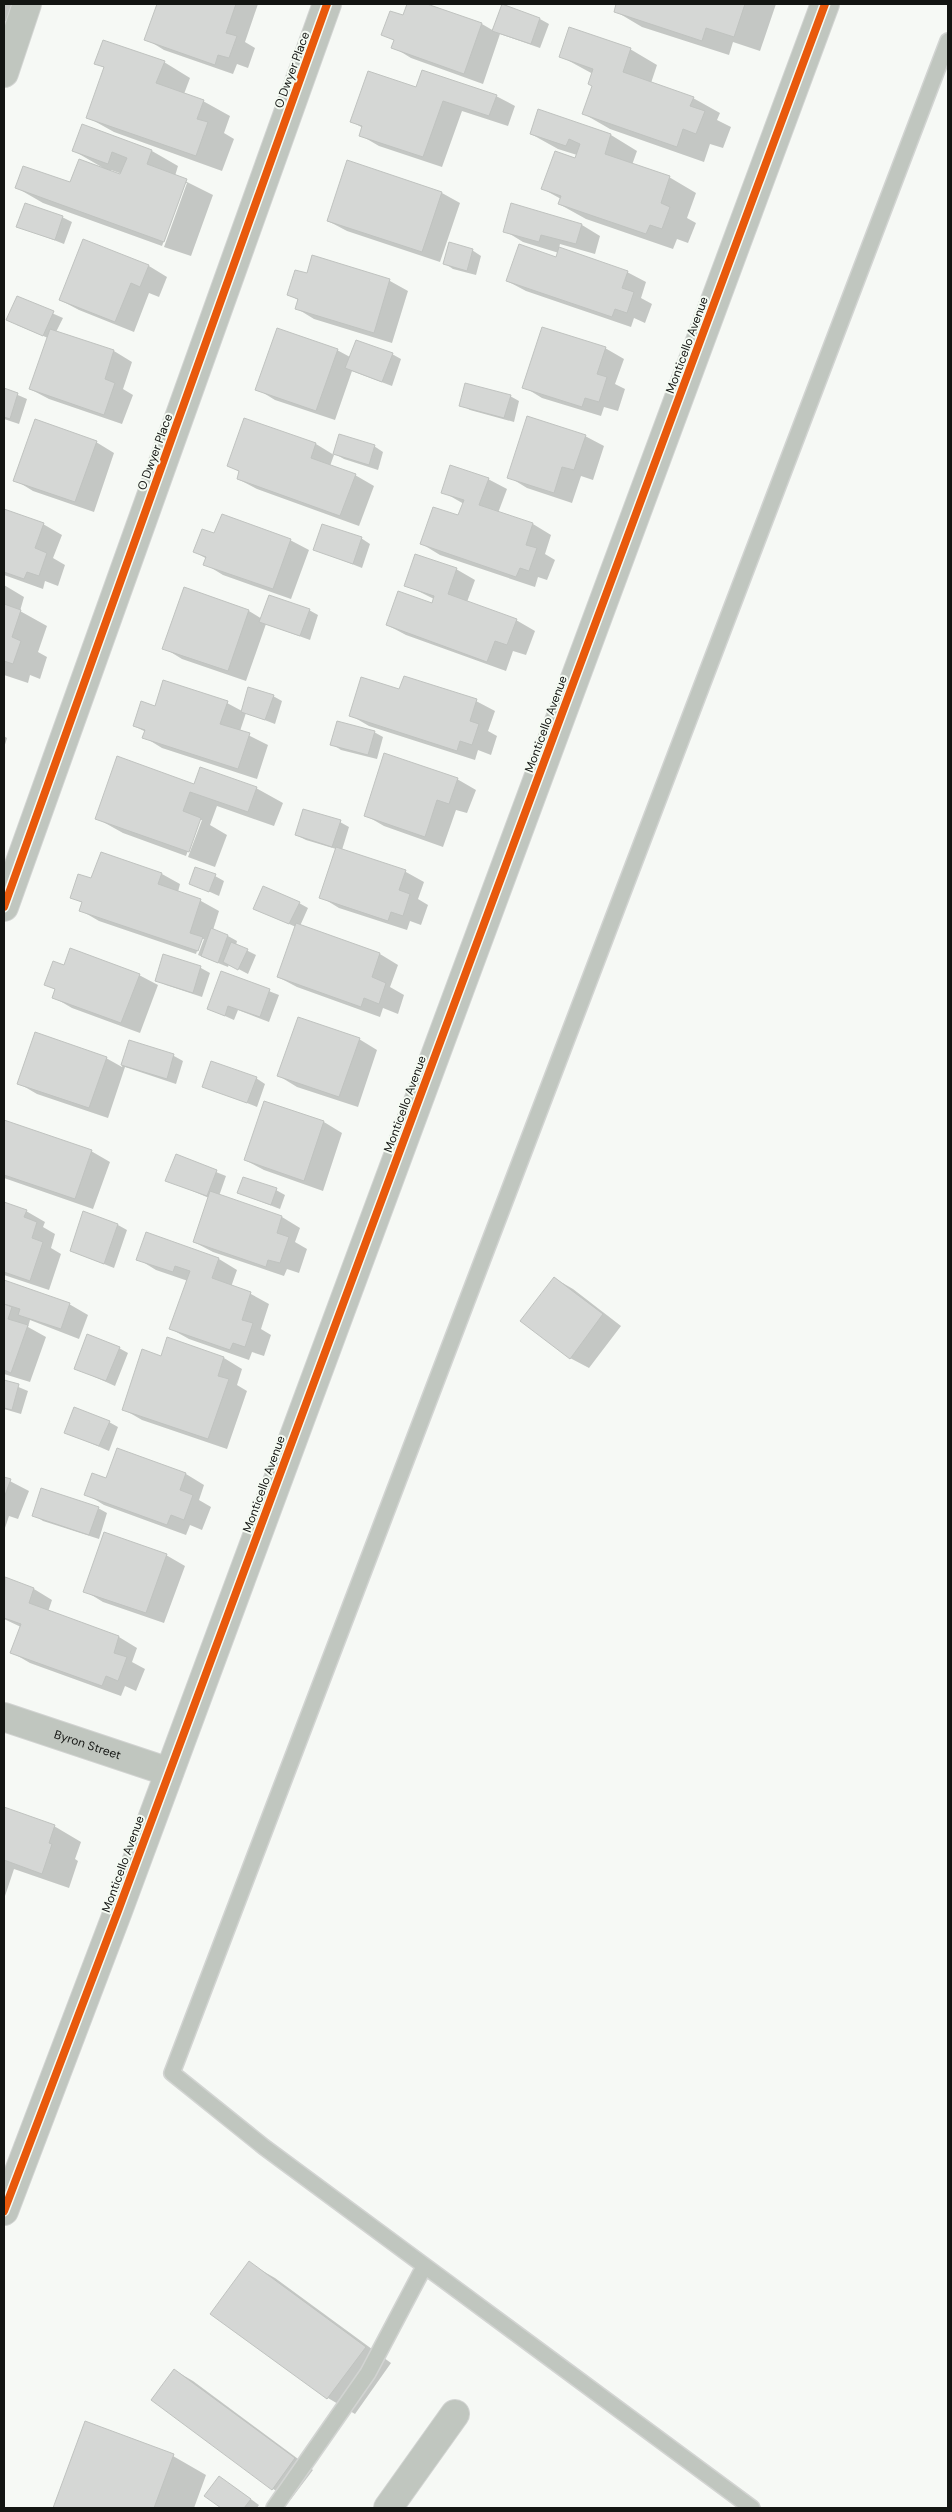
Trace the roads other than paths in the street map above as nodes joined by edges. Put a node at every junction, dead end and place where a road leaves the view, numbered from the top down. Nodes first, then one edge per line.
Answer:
1 (27, 4) edge
2 (327, 4) edge
3 (825, 4) edge
4 (948, 41) edge
5 (4, 73) edge
6 (4, 907) edge
7 (4, 1717) edge
8 (169, 1772) junction
9 (4, 2212) edge
10 (424, 2266) junction
11 (454, 2414) dead end
12 (274, 2508) edge
13 (388, 2508) edge
14 (752, 2508) edge

1 - 5 street
2 - 6 street, O Dwyer Place
3 - 8 street, Monticello Avenue
4 - 10 lane
7 - 8 street, Byron Street
8 - 9 street, Monticello Avenue
10 - 12 lane
10 - 14 lane
11 - 13 street

